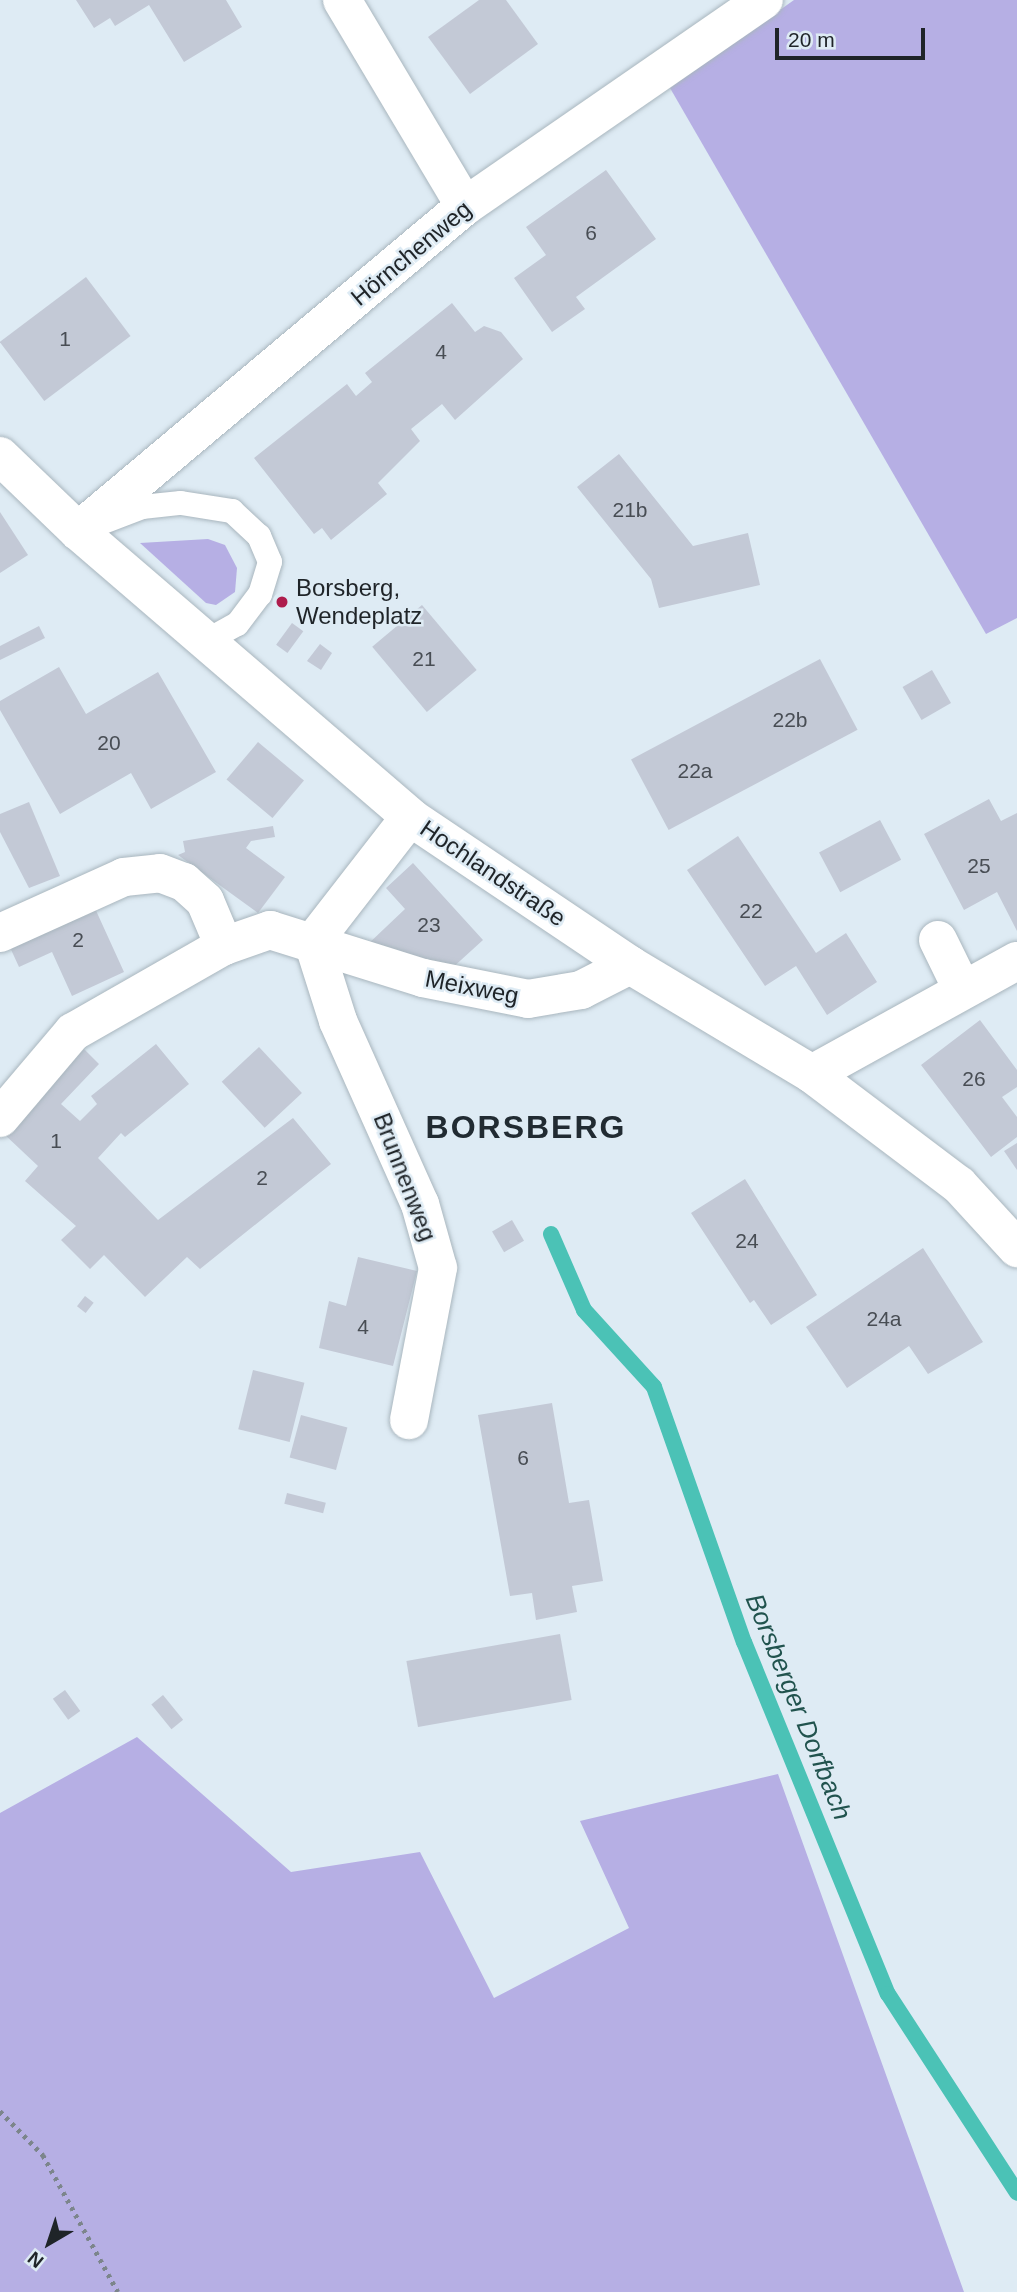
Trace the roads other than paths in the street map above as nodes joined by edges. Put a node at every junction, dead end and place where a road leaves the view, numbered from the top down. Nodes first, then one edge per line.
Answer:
1 (342, 0) edge
2 (764, 0) edge
3 (466, 206) junction
4 (0, 456) edge
5 (78, 531) junction
6 (204, 642) junction
7 (410, 817) junction
8 (0, 933) edge
9 (938, 940) dead end
10 (313, 942) junction
11 (224, 946) junction
12 (1017, 961) edge
13 (630, 965) junction
14 (962, 989) junction
15 (811, 1074) junction
16 (0, 1118) edge
17 (1017, 1248) edge
18 (409, 1420) dead end

1 - 3 street
2 - 3 street, Hörnchenweg
3 - 5 street, Hörnchenweg
4 - 5 street, Hochlandstraße
5 - 6 street, Hochlandstraße
5 - 6 lane
6 - 7 street, Hochlandstraße
7 - 10 street
7 - 13 street, Hochlandstraße
8 - 11 street
9 - 14 street
10 - 11 street, Meixweg
10 - 13 street, Meixweg
10 - 18 street, Brunnenweg
11 - 16 street, Meixweg
12 - 14 street
13 - 15 street, Hochlandstraße
14 - 15 street
15 - 17 street, Hochlandstraße

